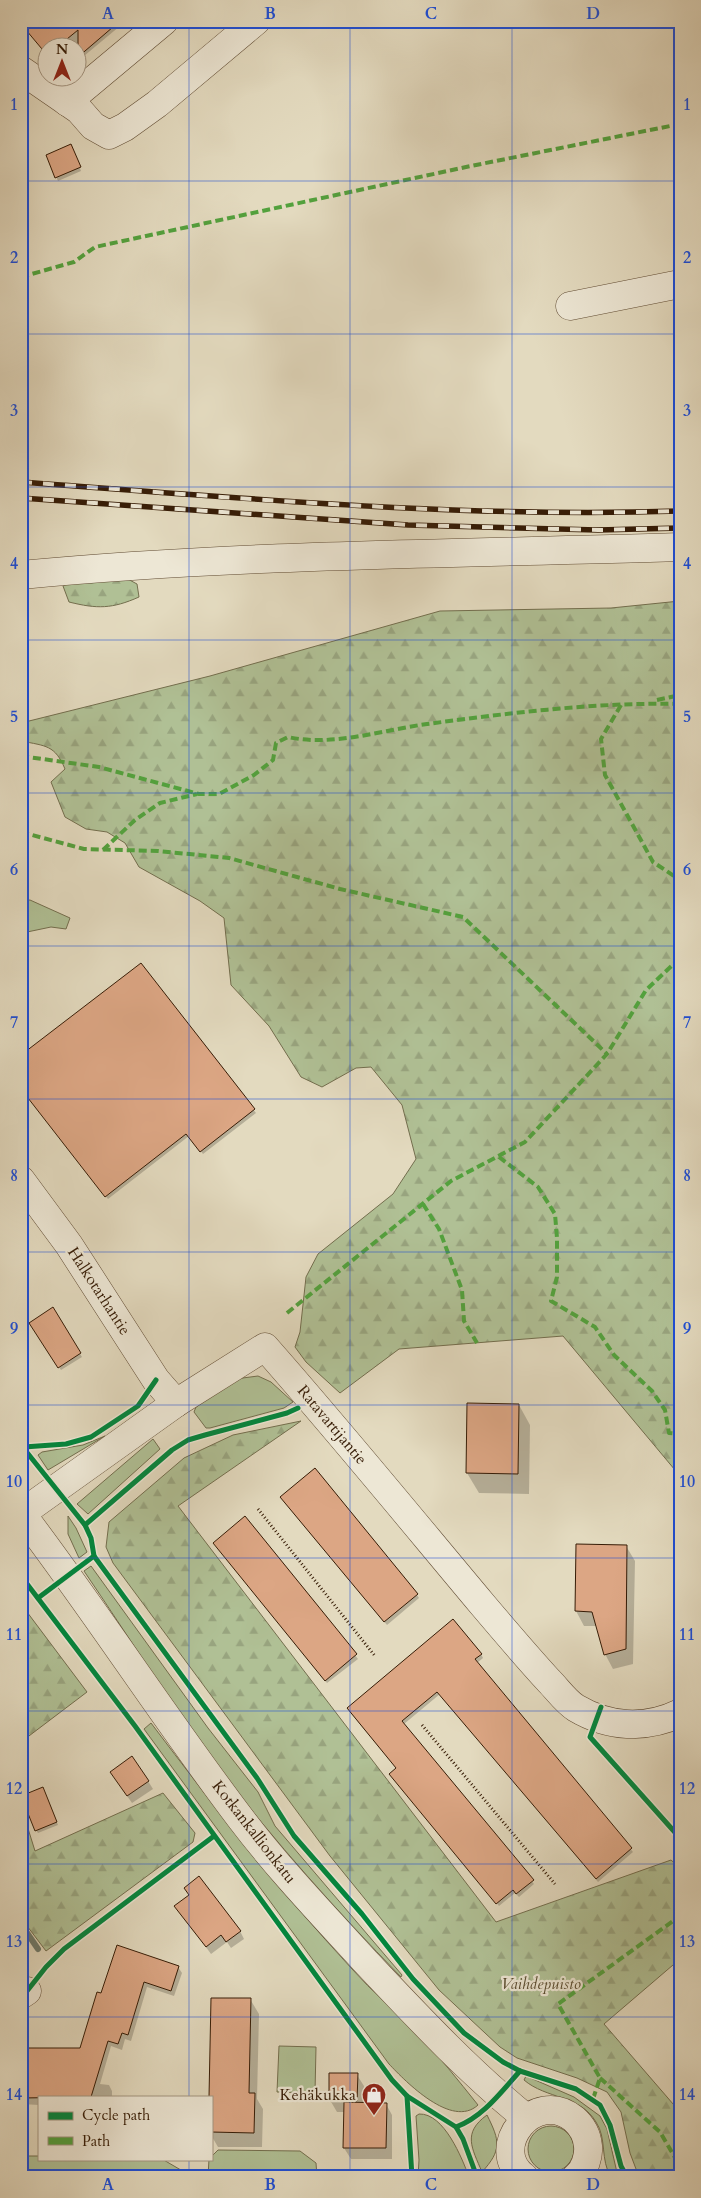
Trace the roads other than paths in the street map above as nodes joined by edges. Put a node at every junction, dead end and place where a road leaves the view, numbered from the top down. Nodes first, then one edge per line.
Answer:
1 (164, 21) edge
2 (256, 21) edge
3 (21, 70) edge
4 (67, 102) junction
5 (680, 284) edge
6 (570, 306) dead end
7 (680, 547) edge
8 (21, 575) edge
9 (21, 1180) edge
10 (176, 1403) junction
11 (22, 1513) edge
12 (680, 1713) edge
13 (526, 2118) junction
14 (520, 2176) edge
15 (580, 2176) edge

1 - 4 street
2 - 4 street
3 - 4 street
5 - 6 street
7 - 8 street
9 - 10 street, Halkotarhantie
10 - 11 street, Ratavartijantie
10 - 12 street, Ratavartijantie
11 - 13 street, Kotkankallionkatu
13 - 14 street
13 - 15 street

